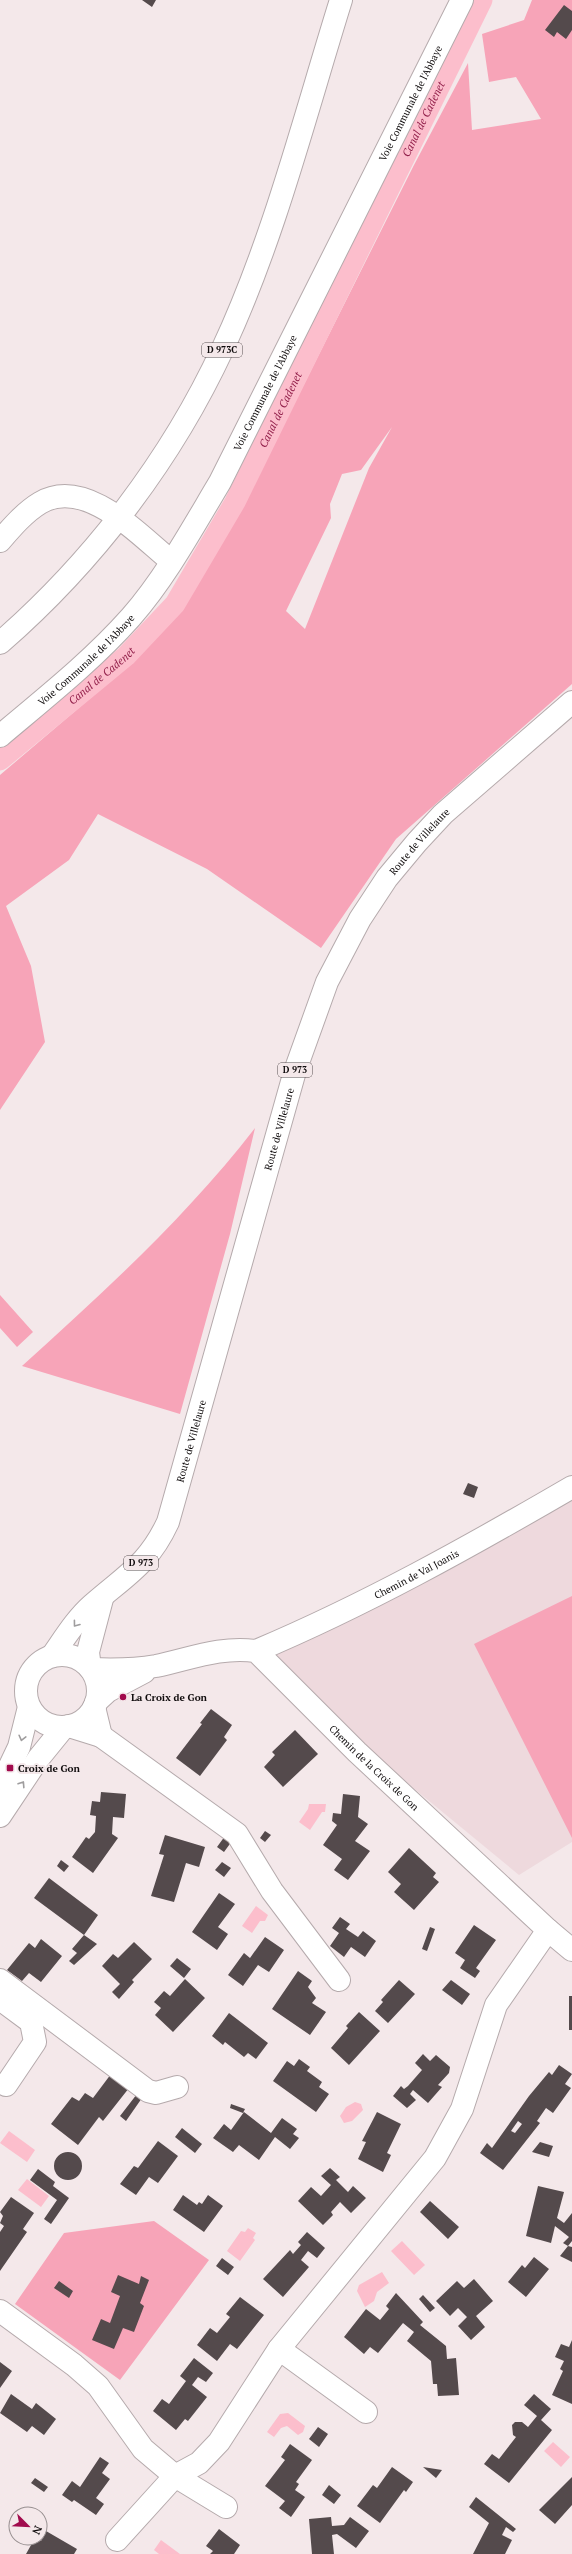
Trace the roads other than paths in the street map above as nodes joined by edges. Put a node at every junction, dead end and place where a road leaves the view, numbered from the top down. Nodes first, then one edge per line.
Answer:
1 (341, 0) edge
2 (462, 0) edge
3 (118, 519) junction
4 (0, 540) edge
5 (171, 561) junction
6 (0, 643) edge
7 (572, 702) edge
8 (0, 736) edge
9 (572, 1487) edge
10 (103, 1596) junction
11 (256, 1651) junction
12 (52, 1656) junction
13 (156, 1666) junction
14 (90, 1668) junction
15 (95, 1704) junction
16 (29, 1707) junction
17 (67, 1727) junction
18 (101, 1736) junction
19 (0, 1787) edge
20 (0, 1816) edge
21 (548, 1930) junction
22 (572, 1950) edge
23 (0, 1980) edge
24 (339, 1980) dead end
25 (0, 1999) edge
26 (6, 2085) dead end
27 (177, 2087) dead end
28 (0, 2311) edge
29 (279, 2349) junction
30 (366, 2412) dead end
31 (175, 2476) junction
32 (226, 2507) dead end
33 (117, 2540) dead end

1 - 3 street, D 973C
2 - 5 street, Voie Communale de l'Abbaye
3 - 4 street
3 - 5 street
3 - 6 street, D 973C
5 - 8 street, Voie Communale de l'Abbaye
7 - 10 street, Route de Villelaure / D 973
9 - 11 street, Chemin de Val Joanis
10 -> 12 street, Route de Villelaure / D 973
10 - 14 street
11 - 13 street
11 - 21 street, Chemin de la Croix de Gon
12 - 14 street
12 - 16 street
13 - 14 street
13 - 15 street
14 - 15 street
15 - 17 street
15 - 18 street
16 - 17 street
16 -> 19 street
17 - 18 street
20 -> 17 street
18 - 24 street
21 - 22 street, Chemin de la Croix de Gon
21 - 29 street
23 - 27 street
25 - 26 street
28 - 31 street
29 - 30 street
29 - 31 street
31 - 32 street
31 - 33 street

